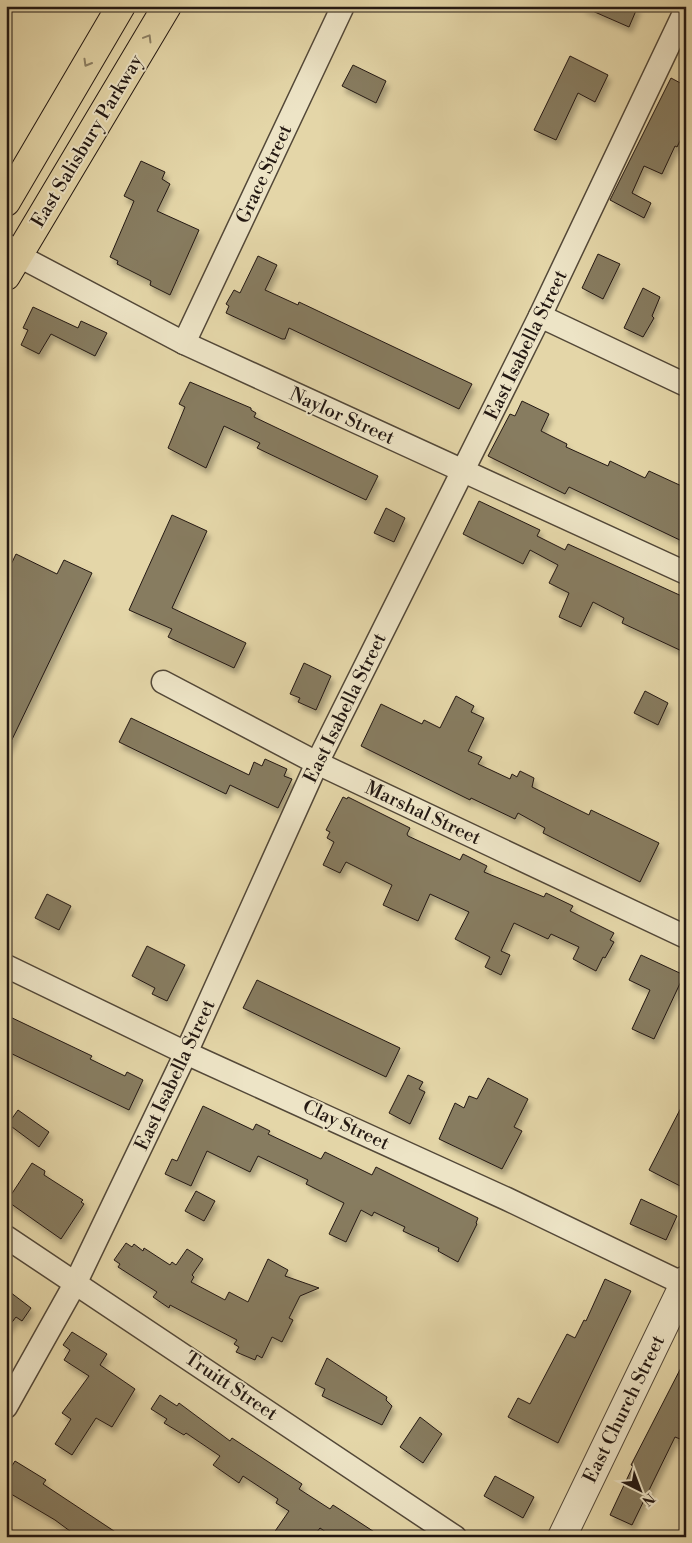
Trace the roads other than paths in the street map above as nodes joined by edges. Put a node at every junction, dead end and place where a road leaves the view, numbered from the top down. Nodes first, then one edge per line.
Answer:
1 (121, 6) edge
2 (167, 6) edge
3 (343, 6) edge
4 (686, 9) edge
5 (6, 202) edge
6 (11, 259) edge
7 (540, 316) junction
8 (184, 342) junction
9 (686, 385) edge
10 (464, 470) junction
11 (686, 573) edge
12 (163, 682) dead end
13 (317, 763) junction
14 (686, 937) edge
15 (6, 966) edge
16 (186, 1053) junction
17 (6, 1237) edge
18 (76, 1282) junction
19 (685, 1283) edge
20 (6, 1407) edge
21 (455, 1537) edge
22 (562, 1537) edge

1 -> 5 main road, East Salisbury Parkway
6 -> 2 main road, East Salisbury Parkway
3 - 8 street, Grace Street
4 - 7 street, East Isabella Street
6 - 8 street, Naylor Street
7 - 9 street
7 - 10 street, East Isabella Street
8 - 10 street, Naylor Street
10 - 11 street, Naylor Street
10 - 13 street, East Isabella Street
12 - 13 street, Marshal Street
13 - 14 street, Marshal Street
13 - 16 street, East Isabella Street
15 - 16 street, Clay Street
16 - 18 street, East Isabella Street
16 - 19 street, Clay Street
17 - 18 street, Truitt Street
18 - 20 street, East Isabella Street
18 - 21 street, Truitt Street
19 - 22 street, East Church Street

